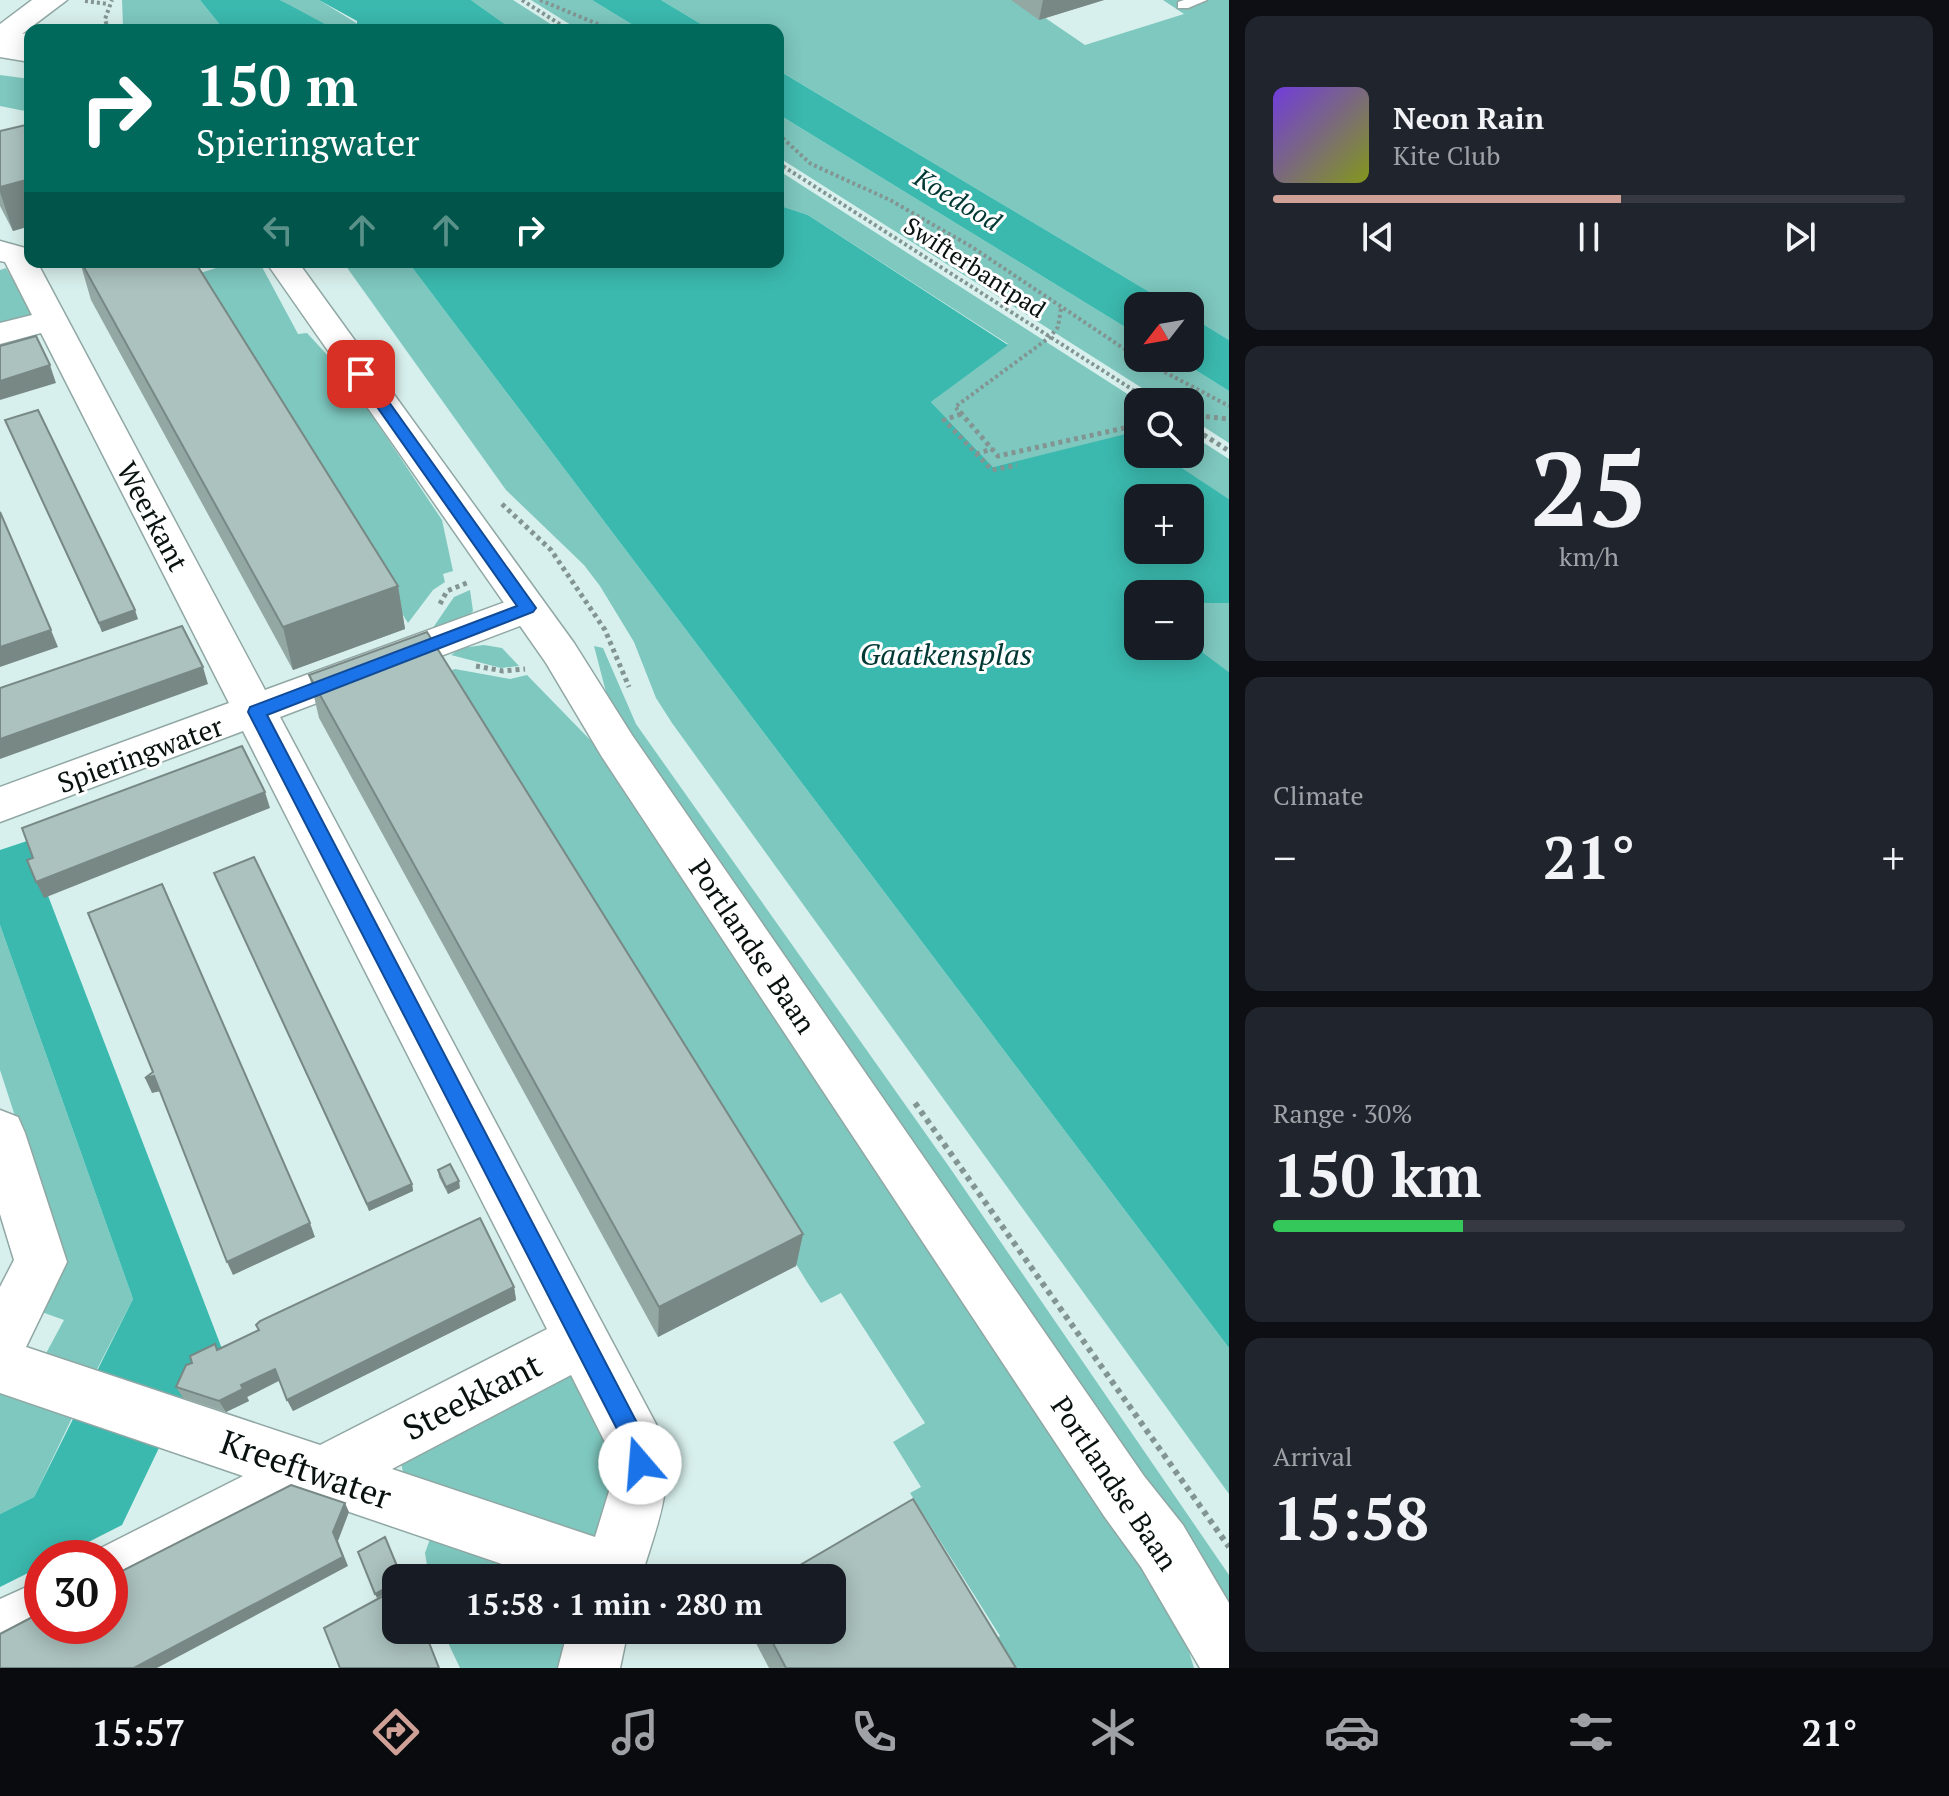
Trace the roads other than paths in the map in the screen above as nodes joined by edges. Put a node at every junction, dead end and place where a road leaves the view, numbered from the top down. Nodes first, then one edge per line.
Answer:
1 (56, 0) edge
2 (1200, 0) edge
3 (1183, 5) dead end
4 (25, 24) edge
5 (46, 24) edge
6 (0, 251) edge
7 (24, 268) edge
8 (24, 268) edge
9 (286, 268) edge
10 (51, 320) junction
11 (0, 334) edge
12 (527, 608) junction
13 (256, 712) junction
14 (0, 805) edge
15 (0, 1133) edge
16 (582, 1340) junction
17 (0, 1343) edge
18 (24, 1375) edge
19 (342, 1464) junction
20 (585, 1564) edge
21 (615, 1564) edge
22 (128, 1566) edge
23 (24, 1619) edge
24 (0, 1631) edge
25 (595, 1644) edge
26 (1220, 1655) edge
27 (589, 1668) edge

1 - 4 street
1 - 5 street
2 - 3 lane
6 - 8 street, Weerkant
7 - 10 street, Weerkant
9 - 12 street, Portlandse Baan
10 - 11 street
10 - 13 street, Weerkant
12 - 13 street, Spieringwater
12 - 26 street, Portlandse Baan
13 - 14 street, Spieringwater
13 - 16 street
15 - 17 street
16 - 19 street, Steekkant
16 - 21 street
18 - 19 street, Kreeftwater
19 - 20 street, Kreeftwater
19 - 22 street, Steekkant
23 - 24 street
25 - 27 street

